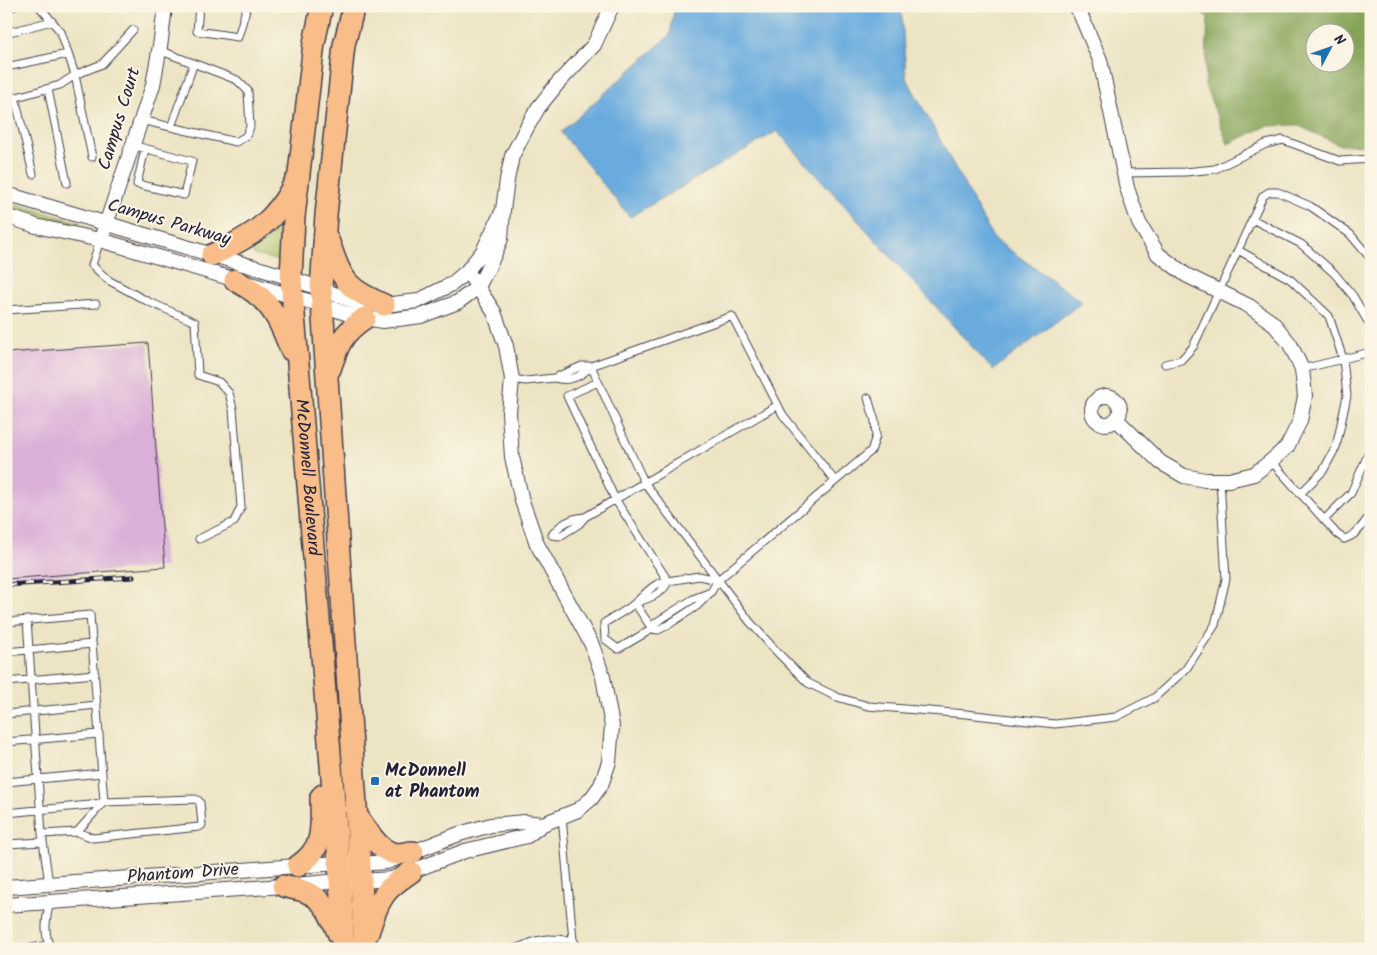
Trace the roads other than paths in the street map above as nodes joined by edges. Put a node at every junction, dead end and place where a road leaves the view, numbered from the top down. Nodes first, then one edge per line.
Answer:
1 (14, 6) edge
2 (39, 6) edge
3 (199, 6) edge
4 (247, 6) edge
5 (322, 6) edge
6 (354, 6) edge
7 (612, 6) edge
8 (1075, 6) edge
9 (162, 8) edge
10 (6, 9) edge
11 (52, 21) junction
12 (133, 30) dead end
13 (6, 33) edge
14 (159, 50) junction
15 (68, 54) junction
16 (194, 63) junction
17 (6, 67) edge
18 (75, 75) junction
19 (48, 89) junction
20 (15, 98) junction
21 (6, 100) edge
22 (141, 120) junction
23 (171, 127) junction
24 (139, 147) junction
25 (92, 157) dead end
26 (1371, 158) edge
27 (299, 173) junction
28 (1124, 173) junction
29 (32, 174) dead end
30 (67, 183) dead end
31 (6, 194) edge
32 (503, 210) junction
33 (6, 216) edge
34 (1252, 219) junction
35 (106, 224) junction
36 (324, 232) junction
37 (100, 240) junction
38 (1238, 250) junction
39 (212, 255) junction
40 (1371, 259) edge
41 (467, 271) junction
42 (235, 280) junction
43 (292, 287) junction
44 (478, 287) junction
45 (1219, 292) junction
46 (322, 297) junction
47 (96, 304) dead end
48 (384, 305) junction
49 (6, 310) edge
50 (364, 318) junction
51 (1371, 328) edge
52 (1371, 352) edge
53 (1343, 359) junction
54 (298, 361) junction
55 (1164, 364) dead end
56 (591, 366) junction
57 (1302, 369) junction
58 (327, 379) junction
59 (512, 379) junction
60 (598, 382) junction
61 (868, 398) dead end
62 (778, 405) junction
63 (1116, 419) dead end
64 (1371, 448) edge
65 (1271, 462) junction
66 (1220, 480) junction
67 (835, 481) junction
68 (644, 482) junction
69 (1300, 494) junction
70 (615, 499) junction
71 (1371, 514) edge
72 (1324, 520) junction
73 (199, 539) dead end
74 (538, 544) junction
75 (718, 580) junction
76 (668, 582) junction
77 (635, 603) junction
78 (27, 620) junction
79 (6, 622) edge
80 (652, 629) junction
81 (599, 642) junction
82 (92, 644) junction
83 (29, 650) junction
84 (6, 652) edge
85 (94, 674) junction
86 (31, 680) junction
87 (6, 682) edge
88 (97, 705) junction
89 (34, 712) junction
90 (6, 714) edge
91 (99, 734) junction
92 (36, 740) junction
93 (6, 742) edge
94 (102, 773) junction
95 (332, 774) junction
96 (38, 779) junction
97 (6, 782) edge
98 (104, 802) junction
99 (40, 810) junction
100 (6, 813) edge
101 (357, 816) junction
102 (562, 817) junction
103 (543, 824) junction
104 (77, 832) junction
105 (43, 838) junction
106 (6, 844) edge
107 (412, 862) junction
108 (298, 866) junction
109 (340, 872) junction
110 (361, 872) junction
111 (49, 884) junction
112 (283, 886) junction
113 (6, 887) edge
114 (50, 902) junction
115 (6, 905) edge
116 (574, 940) junction
117 (50, 947) edge
118 (365, 947) edge
119 (34, 948) edge
120 (344, 948) edge
121 (25, 949) edge
122 (514, 949) edge
123 (579, 949) edge

1 - 10 lane
2 - 11 lane
3 - 4 lane
5 - 27 main road, McDonnell Boulevard
6 - 36 main road, McDonnell Boulevard
7 - 32 street
8 - 28 street
9 - 14 street, Campus Court
11 - 13 lane
11 - 15 lane
12 - 18 lane
14 - 16 lane
14 - 22 street, Campus Court
15 - 17 lane
15 - 18 lane
16 - 23 lane
16 - 23 lane
18 - 19 lane
18 - 25 lane
19 - 20 lane
19 - 30 lane
20 - 21 lane
20 - 29 lane
22 - 23 lane
22 - 24 street, Campus Court
24 - 24 lane
24 - 35 street, Campus Court
26 - 28 lane
27 - 39 main road
27 - 43 main road, McDonnell Boulevard
28 - 45 street
31 - 35 street, Campus Parkway
32 - 41 street
32 - 44 street
33 - 37 street, Campus Parkway
34 - 38 lane
34 - 40 lane
34 - 51 lane
35 - 37 street, Campus Court
35 - 39 street, Campus Parkway
36 - 46 main road, McDonnell Boulevard
36 - 48 main road
37 - 42 street, Campus Parkway
37 - 73 lane
38 - 45 lane
38 - 53 lane
39 - 43 street, Campus Parkway
41 - 44 street
41 - 48 street
42 - 43 street, Campus Parkway
42 - 54 main road
43 - 46 street, Campus Parkway
43 - 46 street, Campus Parkway
43 - 54 main road, McDonnell Boulevard
44 - 50 street
44 - 59 street
45 - 55 lane
45 - 57 street
46 - 48 street
46 - 50 street
46 - 58 main road, McDonnell Boulevard
47 - 49 lane
50 - 58 main road
52 - 53 lane
53 - 57 lane
53 - 69 lane
54 - 95 main road, McDonnell Boulevard
56 - 59 lane
56 - 60 lane
56 - 62 lane
57 - 65 street
58 - 101 main road, McDonnell Boulevard
59 - 74 street
60 - 68 lane
60 - 70 lane
61 - 67 lane
62 - 67 lane
62 - 68 lane
63 - 66 street
64 - 72 lane
65 - 66 street
65 - 69 lane
66 - 75 lane
67 - 75 lane
68 - 70 lane
68 - 75 lane
69 - 72 lane
70 - 74 lane
70 - 76 lane
71 - 72 lane
74 - 81 street
75 - 76 lane
75 - 80 lane
76 - 77 lane
77 - 80 lane
77 - 81 lane
78 - 79 lane
78 - 82 lane
78 - 83 lane
80 - 81 lane
81 - 102 street
82 - 83 lane
82 - 85 lane
83 - 84 lane
83 - 86 lane
85 - 86 lane
85 - 88 lane
86 - 87 lane
86 - 89 lane
88 - 89 lane
88 - 91 lane
89 - 90 lane
89 - 92 lane
91 - 92 lane
91 - 94 lane
92 - 93 lane
92 - 96 lane
94 - 96 lane
94 - 98 lane
95 - 108 main road
95 - 109 main road, McDonnell Boulevard
96 - 97 lane
96 - 99 lane
98 - 99 lane
98 - 104 lane
98 - 104 lane
99 - 100 lane
99 - 105 lane
101 - 107 main road
101 - 110 main road, McDonnell Boulevard
102 - 103 street
102 - 116 lane
103 - 107 street
103 - 107 street
104 - 105 lane
105 - 106 lane
105 - 111 lane
107 - 110 street
107 - 110 street
107 - 118 main road
108 - 109 street, Phantom Drive
108 - 111 street, Phantom Drive
109 - 110 street, Phantom Drive
109 - 112 street, Phantom Drive
109 - 120 main road, McDonnell Boulevard
110 - 118 main road, McDonnell Boulevard
111 - 113 street, Phantom Drive
111 - 114 street
112 - 114 street, Phantom Drive
112 - 120 main road
114 - 115 street, Phantom Drive
114 - 117 lane
116 - 122 lane
116 - 123 lane
117 - 119 lane
119 - 121 lane

